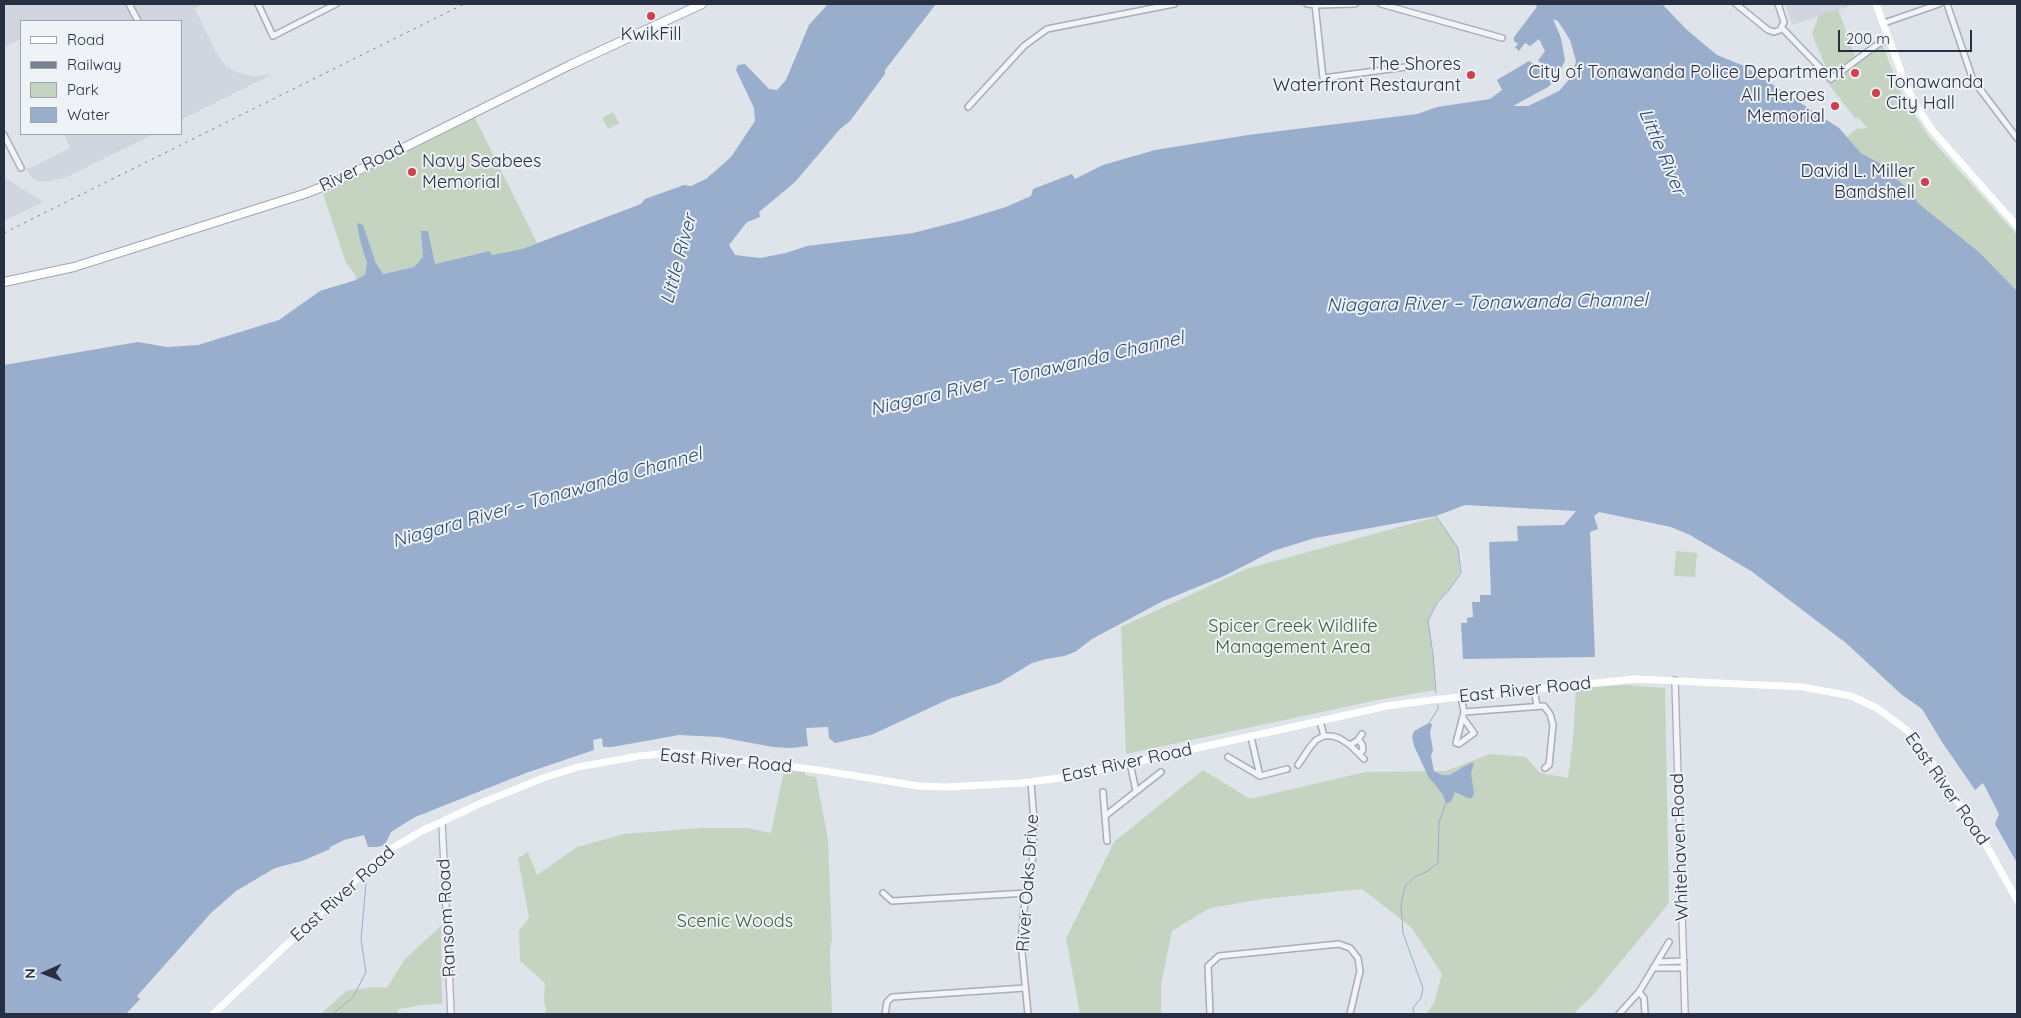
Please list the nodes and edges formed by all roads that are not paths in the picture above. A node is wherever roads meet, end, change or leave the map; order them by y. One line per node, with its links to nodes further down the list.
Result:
1 (130, 4): 16 (street)
2 (258, 4): 15 (street)
3 (336, 4): 15 (street)
4 (702, 4): 27 (main road, River Road)
5 (1174, 4): 22 (street)
6 (1307, 4): 13 (street)
7 (1355, 4): 13 (street)
8 (1381, 4): 19 (street)
9 (1736, 4): 18 (street)
10 (1778, 4): 18 (street)
11 (1939, 4): 17 (street)
12 (1947, 4): 24 (street)
13 (1316, 5): 21 (street)
14 (1876, 5): 17 (main road)
15 (324, 6)
16 (138, 20)
17 (1884, 23): 20 (main road)
18 (1782, 28): 20 (street)
19 (1502, 38)
20 (1889, 40): 26 (main road)
21 (1413, 66)
22 (968, 107)
23 (4, 135): 25 (street)
24 (2017, 138)
25 (21, 168)
26 (2017, 226)
27 (4, 282)
28 (1675, 680): 29 (main road, East River Road); 57 (main road, East River Road); 60 (street, Whitehaven Road)
29 (1534, 689): 30 (main road, East River Road); 31 (street)
30 (1461, 697): 32 (street); 34 (main road, East River Road)
31 (1538, 706): 32 (street); 45 (street)
32 (1464, 712): 33 (street)
33 (1463, 718): 33 (street)
34 (1320, 721): 36 (street); 37 (main road, East River Road)
35 (1362, 734): 38 (street)
36 (1324, 736): 39 (street); 44 (street)
37 (1251, 737): 43 (main road, East River Road); 48 (street)
38 (1358, 740): 39 (street); 40 (street)
39 (1350, 745): 40 (street)
40 (1359, 754): 42 (street)
41 (1228, 757): 48 (street)
42 (1364, 759)
43 (1130, 763): 49 (main road, East River Road); 50 (street)
44 (1298, 765)
45 (1545, 768)
46 (1287, 769): 48 (street)
47 (1161, 772): 50 (street)
48 (1260, 776)
49 (1031, 782): 53 (main road, East River Road); 55 (street, River Oaks Drive)
50 (1136, 791): 52 (street)
51 (1103, 792): 52 (street)
52 (1105, 816): 54 (street)
53 (442, 822): 64 (main road, East River Road); 65 (street, Ransom Road)
54 (1106, 841)
55 (1027, 892): 56 (street); 62 (street, River Oaks Drive)
56 (883, 893)
57 (2017, 900)
58 (1669, 942): 59 (street)
59 (1657, 962): 60 (street); 61 (street)
60 (1684, 964): 61 (street); 72 (street, Whitehaven Road)
61 (1653, 968): 63 (street)
62 (1025, 988): 66 (street); 67 (street, River Oaks Drive)
63 (1639, 992): 70 (street); 71 (street)
64 (213, 1014)
65 (451, 1014)
66 (886, 1014)
67 (1028, 1014)
68 (1210, 1014): 69 (street)
69 (1350, 1014)
70 (1620, 1014)
71 (1645, 1014)
72 (1685, 1014)

